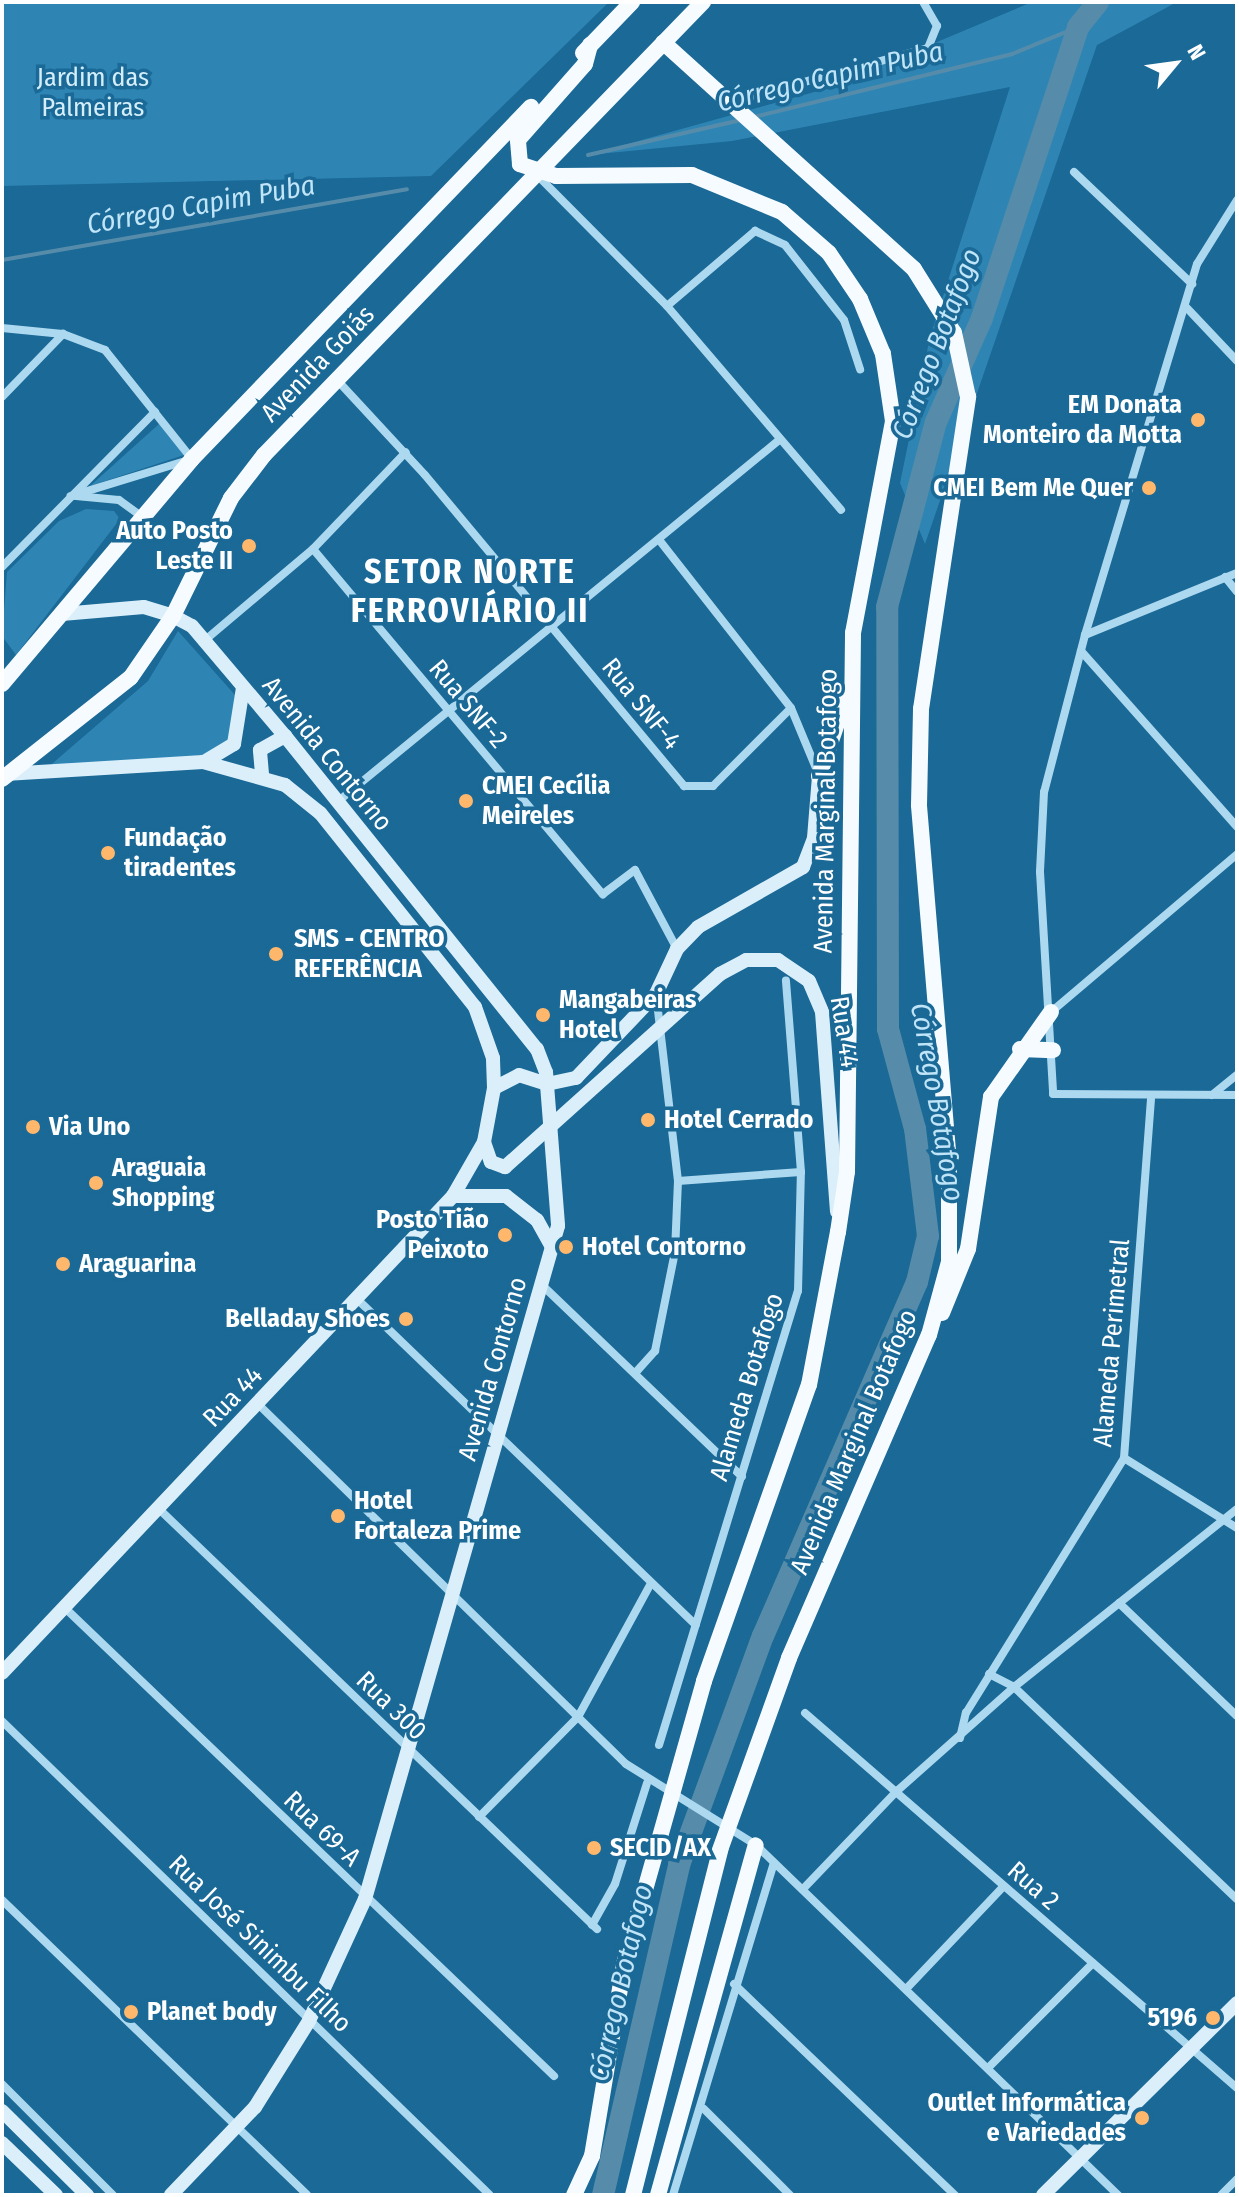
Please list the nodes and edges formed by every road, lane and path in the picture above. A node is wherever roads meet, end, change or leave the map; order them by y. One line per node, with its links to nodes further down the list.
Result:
1 (632, 2): 5 (main road, Avenida Goiás)
2 (703, 2): 4 (main road, Avenida Goiás)
3 (923, 2): 6 (street)
4 (663, 42): 6 (main road, Avenida Marginal Botafogo); 8 (main road, Avenida Goiás)
5 (590, 45): 8 (main road); 22 (main road, Avenida Goiás)
6 (733, 105): 75 (main road, Avenida Marginal Botafogo)
7 (1074, 172): 10 (street)
8 (535, 174): 11 (street); 17 (main road, Avenida Goiás); 39 (main road, Avenida Marginal Botafogo)
9 (1237, 200): 10 (street)
10 (1192, 284): 12 (street)
11 (667, 306): 16 (street); 20 (street)
12 (1185, 306): 15 (street); 35 (street)
13 (2, 328): 14 (street)
14 (63, 334): 18 (street); 19 (street)
15 (1237, 361)
16 (860, 369)
17 (337, 380): 21 (street, Rua SNF-4); 33 (main road, Avenida Goiás)
18 (2, 397)
19 (155, 412): 22 (street); 23 (street)
20 (778, 441): 24 (street); 26 (street)
21 (406, 452): 27 (street); 34 (street, Rua SNF-4)
22 (192, 459): 23 (street); 25 (main road, Avenida Goiás)
23 (71, 496): 25 (street); 28 (street)
24 (841, 510)
25 (142, 517): 32 (main road, Avenida Goiás)
26 (660, 541): 34 (street); 41 (street)
27 (313, 549): 36 (street); 42 (street, Rua SNF-2)
28 (2, 567)
29 (1237, 573): 30 (street)
30 (1225, 577): 31 (street); 35 (street)
31 (1237, 592)
32 (62, 614): 33 (main road); 38 (main road, Avenida Goiás)
33 (173, 616): 36 (main road, Avenida Contorno); 46 (main road, Avenida Goiás)
34 (552, 627): 41 (street, Rua SNF-4); 42 (street)
35 (1085, 635): 37 (street)
36 (204, 641): 40 (main road, Avenida Contorno)
37 (1081, 651): 49 (street); 54 (street)
38 (2, 684)
39 (851, 685): 47 (main road); 71 (main road, Avenida Marginal Botafogo)
40 (243, 688): 43 (main road, Avenida Contorno); 44 (main road)
41 (791, 708): 47 (street)
42 (448, 712): 48 (street); 51 (street, Rua SNF-2)
43 (285, 736): 45 (main road); 48 (main road, Avenida Contorno)
44 (203, 762): 45 (main road, Avenida Contorno); 46 (main road, Avenida Contorno)
45 (262, 774): 60 (main road, Avenida Contorno)
46 (4, 776)
47 (819, 776): 51 (main road)
48 (336, 804): 59 (main road, Avenida Contorno)
49 (1237, 827)
50 (1237, 854): 54 (street)
51 (677, 949): 53 (main road)
52 (786, 981): 67 (street, Alameda Botafogo)
53 (656, 994): 55 (street); 59 (main road)
54 (1051, 1012): 56 (main road); 57 (street)
55 (664, 1022): 64 (main road, Rua 44); 68 (street); 71 (main road, Rua 44)
56 (1020, 1049): 57 (main road); 75 (main road)
57 (1053, 1050): 63 (street)
58 (1237, 1075): 62 (street)
59 (547, 1084): 60 (main road); 64 (main road, Avenida Contorno)
60 (494, 1088): 65 (main road, Avenida Contorno)
61 (1237, 1095): 62 (street)
62 (1211, 1096): 63 (street)
63 (1151, 1099): 79 (street, Alameda Perimetral)
64 (547, 1128): 66 (main road, Rua 44); 72 (main road, Avenida Contorno)
65 (484, 1142): 66 (main road); 69 (main road, Rua 44)
66 (505, 1167): 70 (main road)
67 (801, 1172): 68 (street); 80 (street, Alameda Botafogo)
68 (678, 1181): 76 (street)
69 (453, 1196): 70 (main road); 74 (main road, Rua 44)
70 (506, 1196): 72 (main road)
71 (838, 1232): 132 (main road, Avenida Marginal Botafogo)
72 (553, 1249): 73 (main road, Avenida Contorno)
73 (542, 1285): 76 (street); 78 (main road, Avenida Contorno)
74 (357, 1299): 77 (main road, Rua 44); 78 (street)
75 (929, 1335): 133 (main road, Avenida Marginal Botafogo)
76 (637, 1371): 80 (street)
77 (259, 1405): 81 (main road, Rua 44); 86 (street)
78 (498, 1441): 85 (street); 86 (main road, Avenida Contorno)
79 (1124, 1458): 83 (street); 91 (street, Alameda Perimetral)
80 (742, 1477): 89 (street, Alameda Botafogo)
81 (159, 1509): 88 (main road, Rua 44); 99 (street, Rua 300)
82 (1237, 1509): 83 (street)
83 (1226, 1518): 84 (street); 87 (street)
84 (1237, 1528)
85 (650, 1585): 89 (street); 95 (street)
86 (453, 1598): 95 (street); 99 (main road, Avenida Contorno)
87 (1119, 1603): 92 (street); 94 (street)
88 (65, 1608): 90 (main road, Rua 44); 107 (street, Rua 69-A)
89 (696, 1625): 98 (street, Alameda Botafogo)
90 (2, 1672)
91 (989, 1674): 92 (street); 97 (street, Alameda Perimetral)
92 (1014, 1687): 97 (street); 108 (street)
93 (805, 1713): 101 (street, Rua 2)
94 (1237, 1716)
95 (578, 1717): 100 (street); 102 (street)
96 (2, 1721): 114 (street, Rua José Sinimbu Filho)
97 (960, 1738): 101 (street)
98 (659, 1745)
99 (411, 1754): 102 (street, Rua 300); 107 (main road, Avenida Contorno)
100 (652, 1786): 102 (street, Rua 300); 103 (street)
101 (897, 1791): 105 (street, Rua 2); 106 (street)
102 (479, 1817)
103 (753, 1843): 104 (street); 134 (main road)
104 (774, 1863): 106 (street); 111 (street)
105 (1003, 1887): 110 (street, Rua 2); 112 (street)
106 (803, 1889): 112 (street)
107 (365, 1899): 114 (main road, Avenida Contorno); 117 (street, Rua 69-A)
108 (1237, 1899)
109 (2, 1900): 122 (street)
110 (1093, 1963): 115 (street, Rua 2); 116 (street)
111 (734, 1984): 120 (street); 137 (street)
112 (907, 1988): 116 (street)
113 (1237, 2003): 115 (main road)
114 (309, 2021): 122 (main road, Avenida Contorno); 131 (street, Rua José Sinimbu Filho)
115 (1193, 2049): 119 (street, Rua 2); 124 (main road)
116 (989, 2067): 124 (street)
117 (554, 2076)
118 (2, 2084): 126 (street)
119 (1237, 2088)
120 (704, 2109): 135 (street); 136 (street)
121 (2, 2111): 128 (main road)
122 (233, 2126): 129 (main road, Avenida Contorno); 130 (street)
123 (2, 2143): 127 (main road)
124 (1080, 2159): 138 (main road); 139 (street)
125 (1237, 2179): 140 (street)
126 (111, 2194)
127 (56, 2195)
128 (87, 2195)
129 (171, 2195)
130 (307, 2195)
131 (490, 2195)
132 (574, 2195)
133 (633, 2195)
134 (658, 2195)
135 (673, 2195)
136 (790, 2195)
137 (955, 2195)
138 (1043, 2195)
139 (1118, 2195)
140 (1221, 2195)

